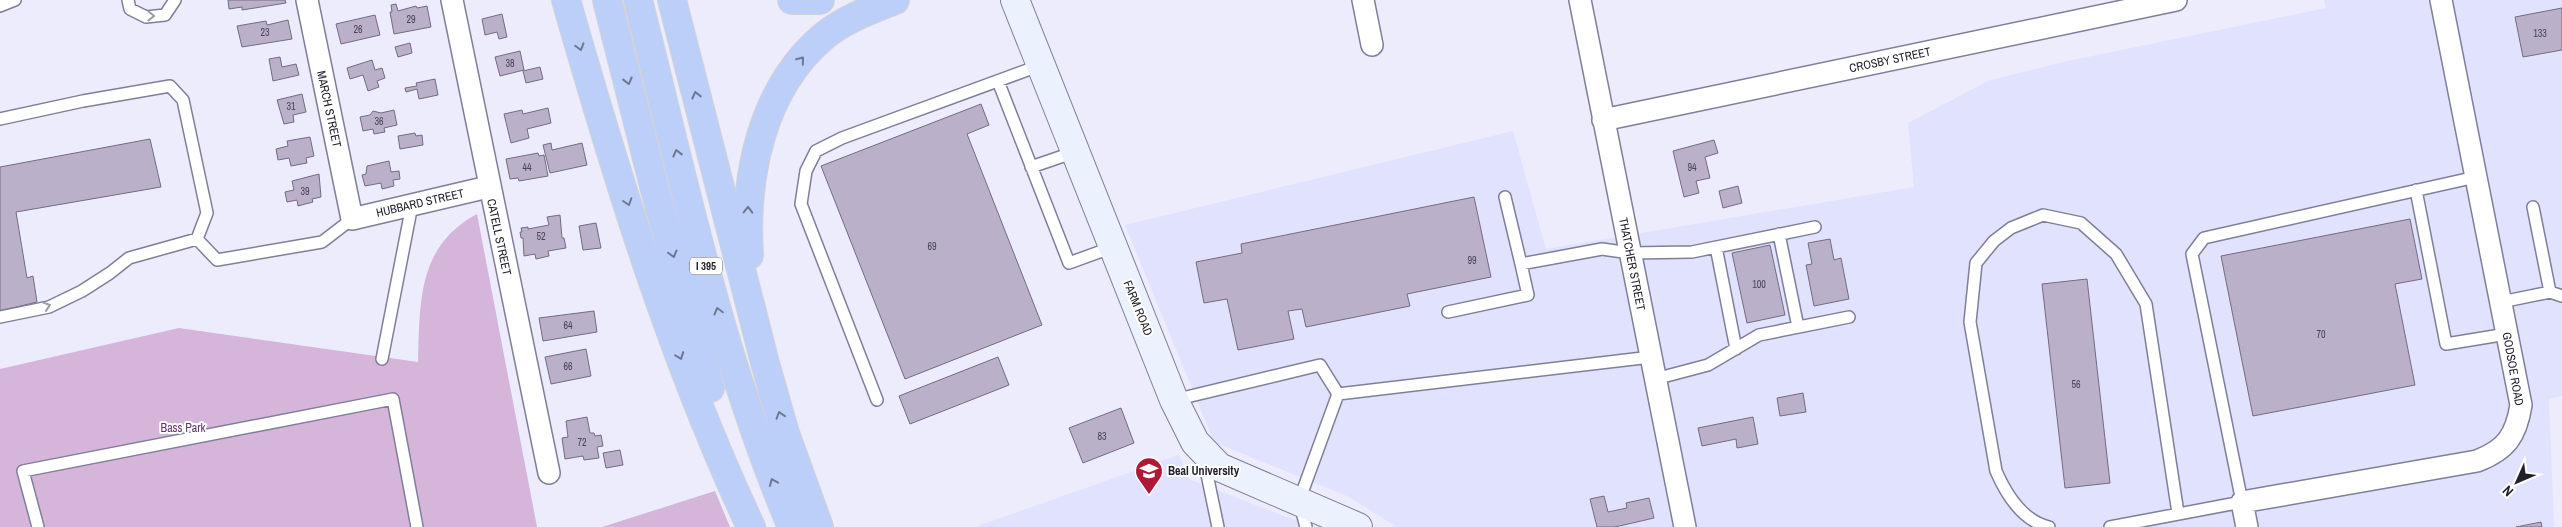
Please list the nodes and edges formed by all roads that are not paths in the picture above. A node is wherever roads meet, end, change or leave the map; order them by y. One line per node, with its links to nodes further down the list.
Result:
1 (15, 0): 18 (lane)
2 (128, 0): 3 (lane, one-way to 3)
3 (175, 0)
4 (307, 0): 32 (street, MARCH STREET)
5 (452, 0): 27 (street, CATELL STREET)
6 (566, 0): 63 (highway, one-way to 63)
7 (608, 0): 64 (highway, I 395, one-way to 64)
8 (638, 0): 65 (highway, I 395, one-way to 8)
9 (672, 0): 51 (highway, one-way to 9)
10 (792, 0): 11 (highway)
11 (820, 0)
12 (895, 0): 51 (highway, one-way to 12)
13 (1015, 0): 20 (street, FARM ROAD)
14 (1362, 0): 19 (street)
15 (1580, 0): 23 (street, THATCHER STREET)
16 (2176, 0): 23 (street, CROSBY STREET)
17 (2441, 0): 26 (street, GODSOE ROAD)
18 (0, 6)
19 (1372, 45)
20 (1041, 66): 21 (lane); 24 (street, FARM ROAD)
21 (998, 81): 25 (lane); 54 (lane)
22 (0, 119): 35 (lane)
23 (1603, 120): 38 (street, THATCHER STREET)
24 (1075, 152): 25 (lane); 37 (street, FARM ROAD)
25 (1031, 167): 37 (lane)
26 (2476, 177): 28 (lane); 42 (street, GODSOE ROAD)
27 (488, 187): 30 (street, HUBBARD STREET); 57 (street, CATELL STREET)
28 (2416, 190): 47 (lane); 59 (lane)
29 (1505, 197): 39 (lane)
30 (412, 205): 32 (street, HUBBARD STREET); 50 (lane)
31 (2533, 207): 40 (lane)
32 (352, 219): 35 (lane)
33 (1815, 227): 34 (lane)
34 (1779, 234): 36 (lane); 46 (lane)
35 (197, 239): 44 (lane, one-way to 35)
36 (1716, 247): 38 (lane); 48 (lane)
37 (1113, 248): 55 (street, FARM ROAD)
38 (1630, 253): 39 (lane); 49 (street, THATCHER STREET)
39 (1521, 264): 43 (lane)
40 (2550, 292): 41 (lane); 42 (lane)
41 (2562, 296)
42 (2500, 302): 47 (street, GODSOE ROAD)
43 (1448, 312)
44 (0, 317)
45 (1849, 317): 46 (lane)
46 (1798, 327): 48 (lane)
47 (2507, 334): 59 (street, GODSOE ROAD)
48 (1736, 349): 52 (lane)
49 (1651, 357): 52 (street, THATCHER STREET); 53 (lane)
50 (382, 359)
51 (765, 363): 66 (highway, one-way to 51)
52 (1655, 379): 70 (street, THATCHER STREET)
53 (1338, 394): 55 (lane); 58 (lane)
54 (877, 400)
55 (1174, 400): 56 (street, FARM ROAD)
56 (1203, 451): 58 (street, FARM ROAD); 67 (lane)
57 (548, 473)
58 (1299, 501): 68 (lane); 69 (street, FARM ROAD)
59 (2242, 502): 60 (lane); 73 (street)
60 (2178, 513): 71 (lane); 72 (lane)
61 (38, 527): 62 (lane)
62 (418, 527)
63 (751, 527)
64 (759, 527)
65 (792, 527)
66 (819, 527)
67 (1218, 527)
68 (1306, 527)
69 (1358, 527)
70 (1685, 527)
71 (2049, 527)
72 (2110, 527)
73 (2247, 527)

